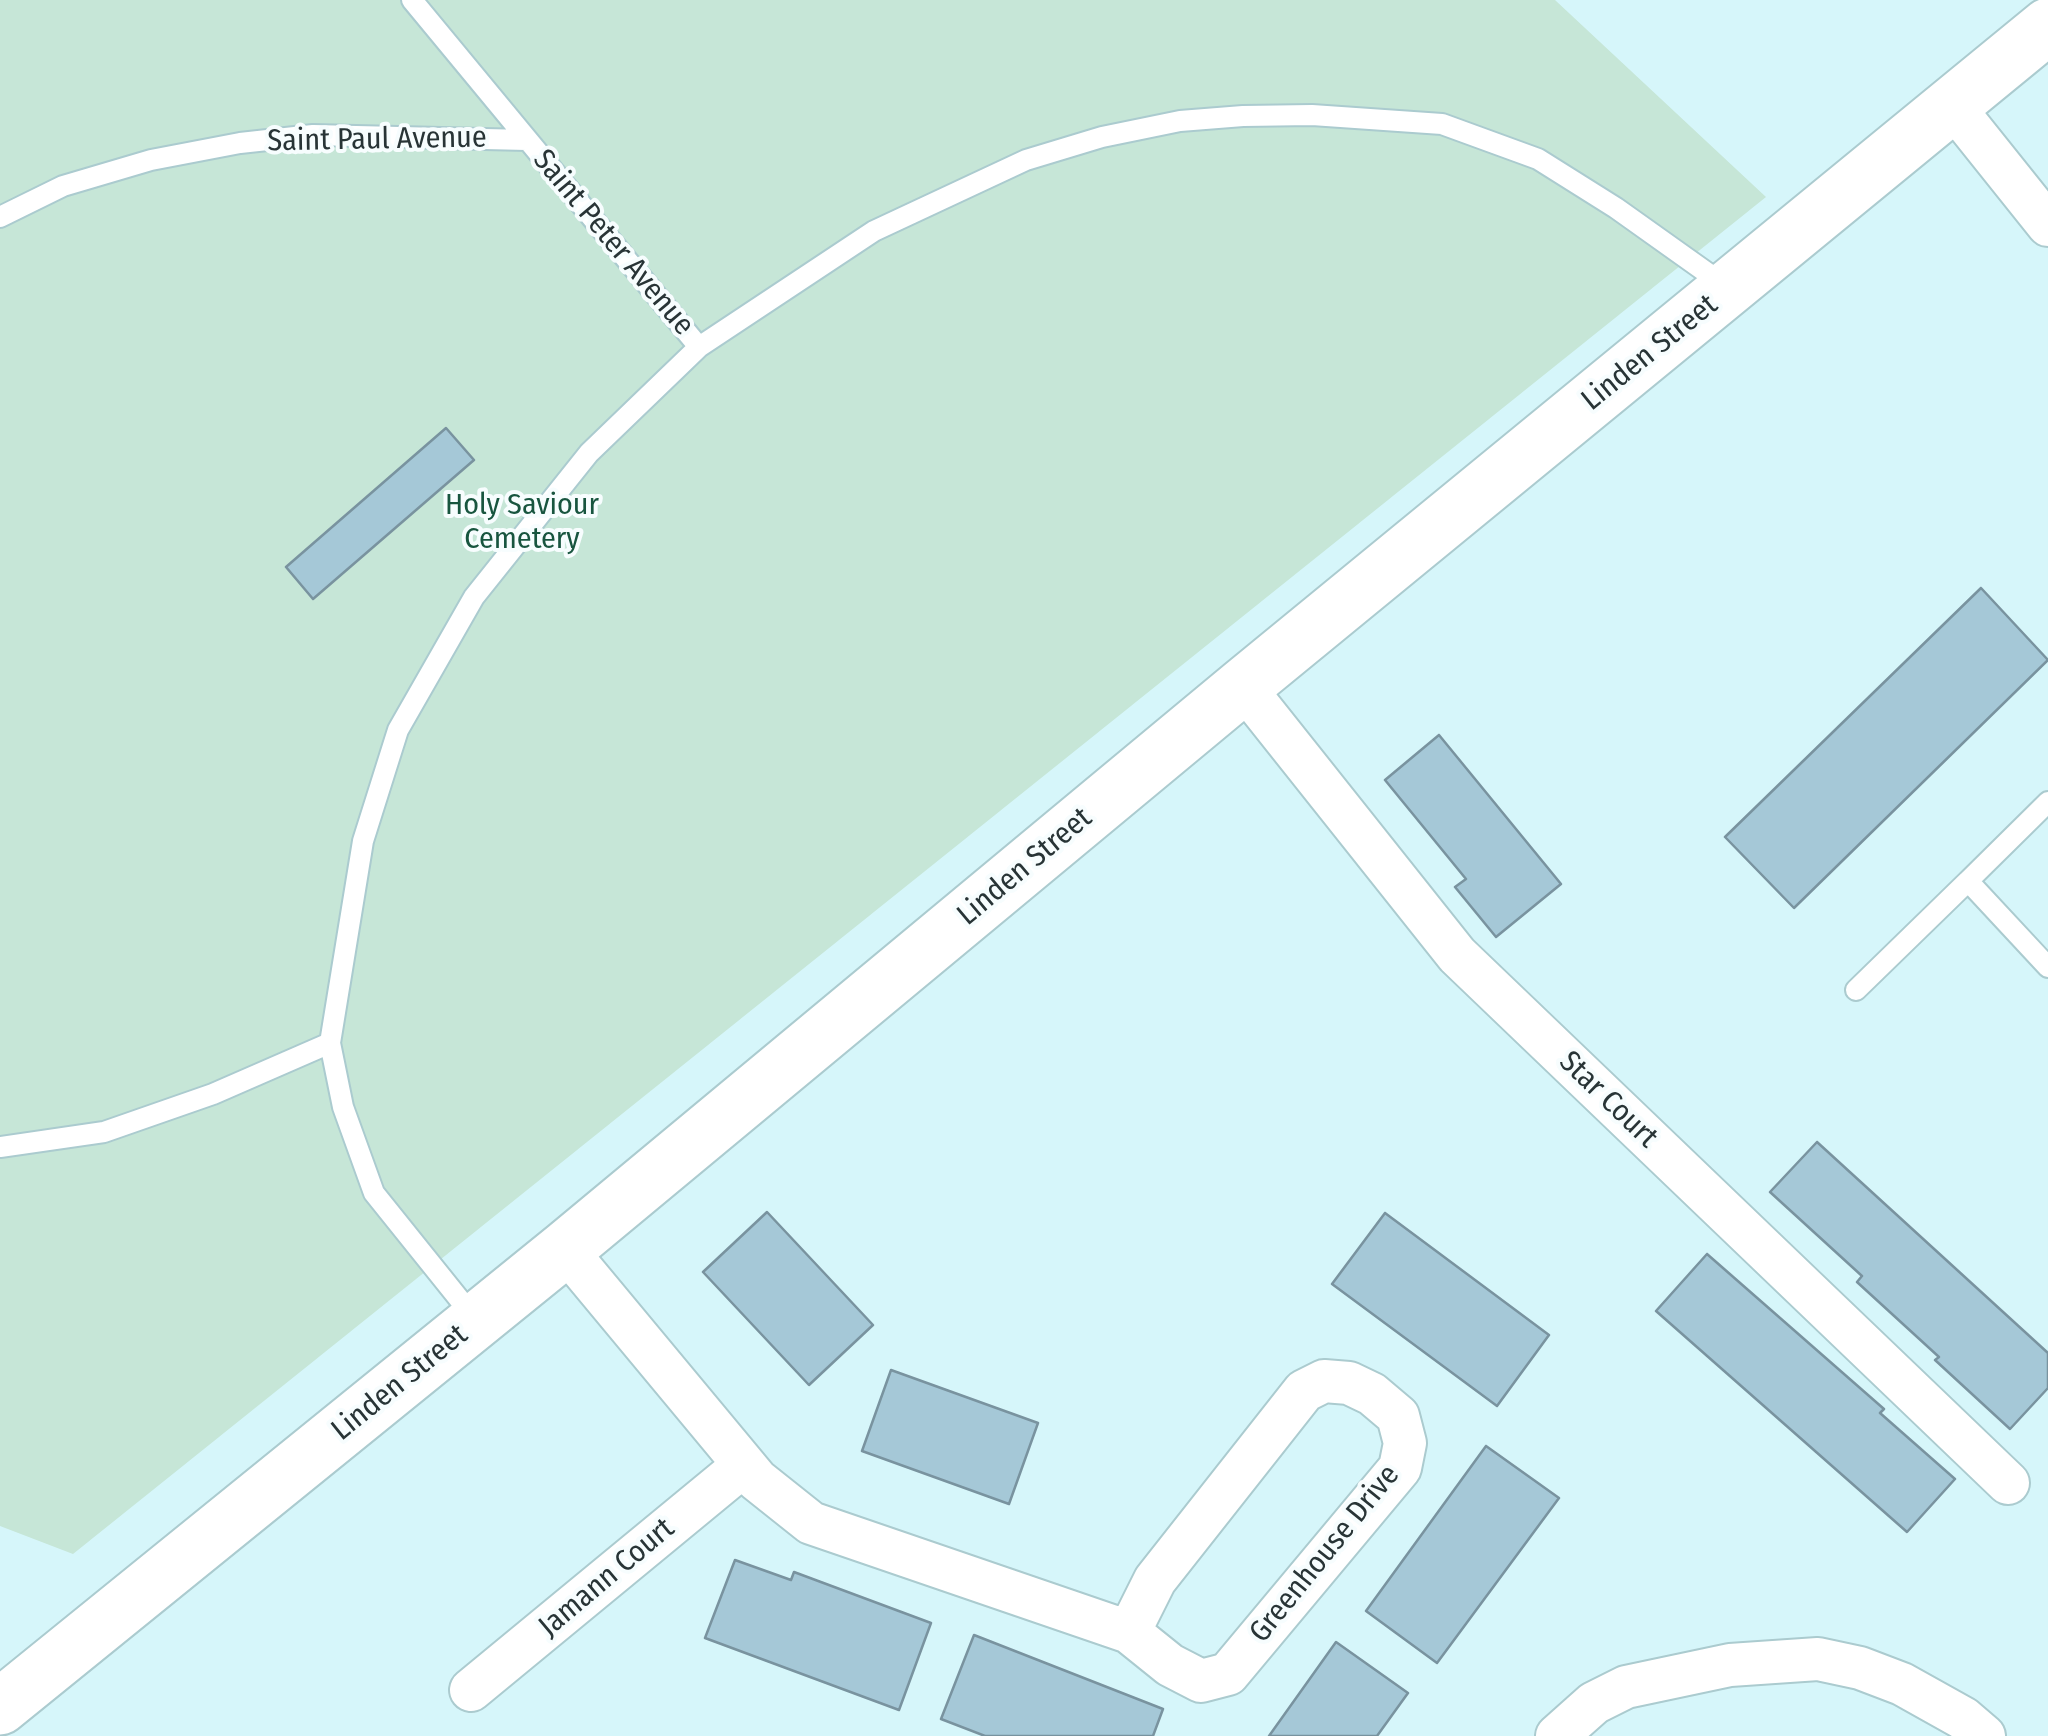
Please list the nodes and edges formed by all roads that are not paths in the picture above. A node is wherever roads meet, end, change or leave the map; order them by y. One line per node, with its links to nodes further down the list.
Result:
1 (412, 0): 4 (lane, Saint Peter Avenue)
2 (2048, 26): 3 (main road, Linden Street)
3 (1952, 105): 6 (street); 7 (main road, Linden Street)
4 (527, 140): 5 (lane, Saint Paul Avenue); 8 (lane, Saint Peter Avenue)
5 (0, 217)
6 (2048, 225)
7 (1729, 288): 8 (lane); 9 (main road, Linden Street)
8 (699, 347): 14 (lane)
9 (1243, 686): 16 (main road, Linden Street); 19 (street, Star Court)
10 (2048, 802): 11 (lane)
11 (1968, 881): 12 (lane); 13 (lane)
12 (2048, 967)
13 (1856, 990)
14 (330, 1044): 15 (lane); 17 (lane)
15 (0, 1147)
16 (564, 1249): 17 (main road, Linden Street); 18 (street, Greenhouse Drive)
17 (477, 1321): 22 (main road, Linden Street)
18 (744, 1465): 20 (street, Greenhouse Drive); 21 (street, Jamann Court)
19 (2008, 1482)
20 (1129, 1632): 20 (street, Greenhouse Drive)
21 (471, 1690)
22 (0, 1707)
23 (1557, 1736): 24 (street)
24 (1984, 1736)

